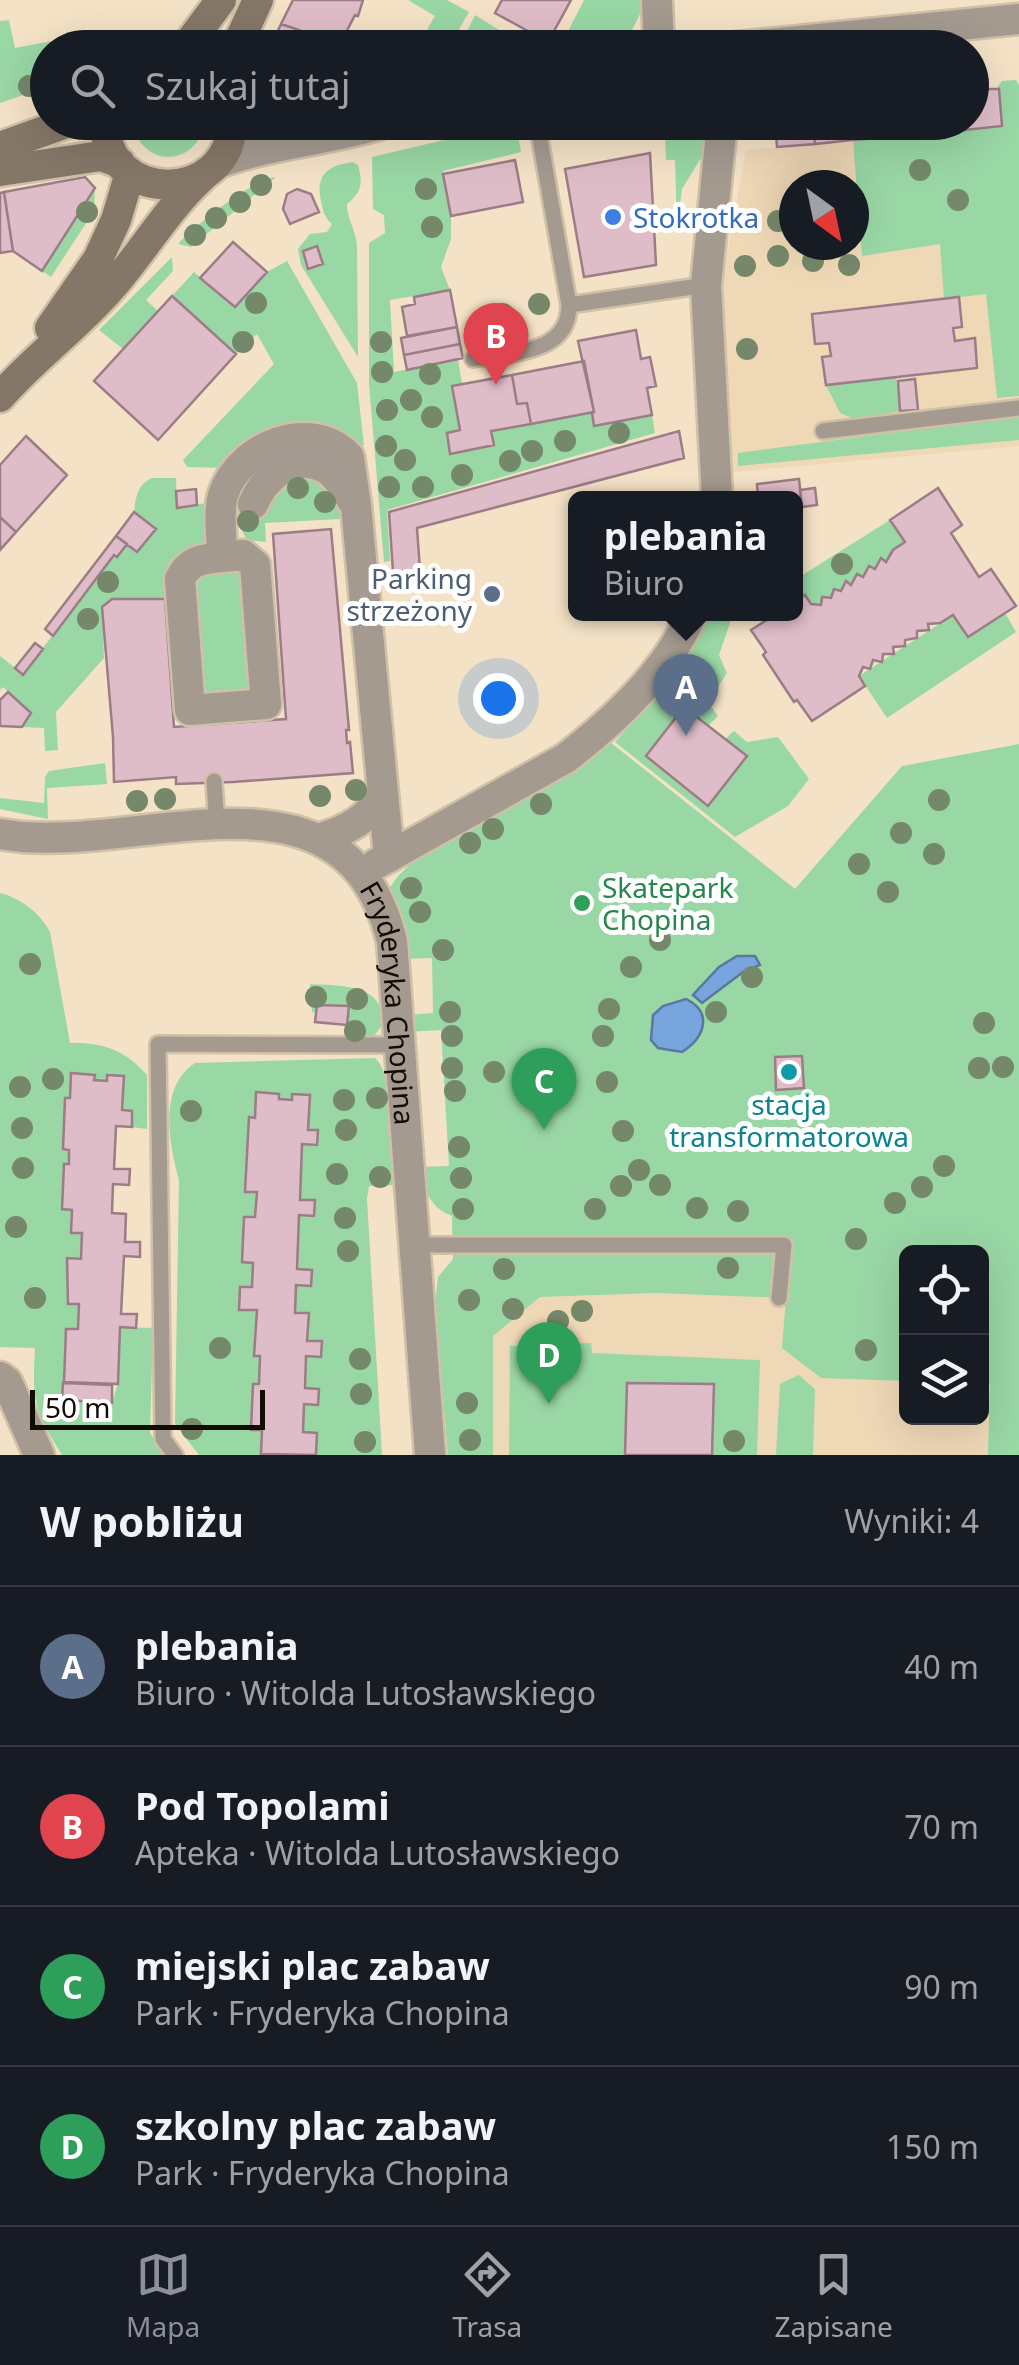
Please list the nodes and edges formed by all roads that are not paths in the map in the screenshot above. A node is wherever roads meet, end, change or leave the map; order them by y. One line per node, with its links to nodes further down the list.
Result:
1 (221, 0): 5 (street)
2 (258, 0): 6 (street)
3 (657, 0): 7 (street)
4 (1019, 19): 8 (street)
5 (199, 30)
6 (244, 30)
7 (658, 30)
8 (908, 30)
9 (30, 136): 15 (street)
10 (108, 140): 16 (street)
11 (229, 140): 17 (street)
12 (312, 140): 17 (street)
13 (540, 140): 20 (lane)
14 (720, 140): 19 (street)
15 (0, 147)
16 (125, 168): 17 (street); 18 (street); 22 (street)
17 (210, 170): 22 (street)
18 (0, 171)
19 (706, 286): 20 (lane); 26 (street)
20 (569, 305): 21 (lane)
21 (473, 359)
22 (32, 361): 23 (street)
23 (0, 397)
24 (1019, 408): 25 (lane)
25 (823, 431)
26 (717, 491)
27 (254, 504): 28 (street)
28 (356, 506): 29 (street); 32 (street)
29 (222, 557): 29 (street)
30 (688, 621): 36 (street)
31 (214, 781): 33 (lane)
32 (382, 792): 35 (street); 36 (street)
33 (217, 825): 34 (street, Fryderyka Chopina); 35 (street, Fryderyka Chopina)
34 (0, 834)
35 (318, 840): 37 (street, Fryderyka Chopina)
36 (389, 857): 37 (street)
37 (362, 876): 38 (street, Fryderyka Chopina)
38 (401, 1045): 39 (street, Fryderyka Chopina); 43 (lane)
39 (416, 1245): 40 (lane); 44 (street, Fryderyka Chopina)
40 (779, 1298)
41 (0, 1377): 42 (street)
42 (40, 1455)
43 (175, 1455)
44 (430, 1455)

